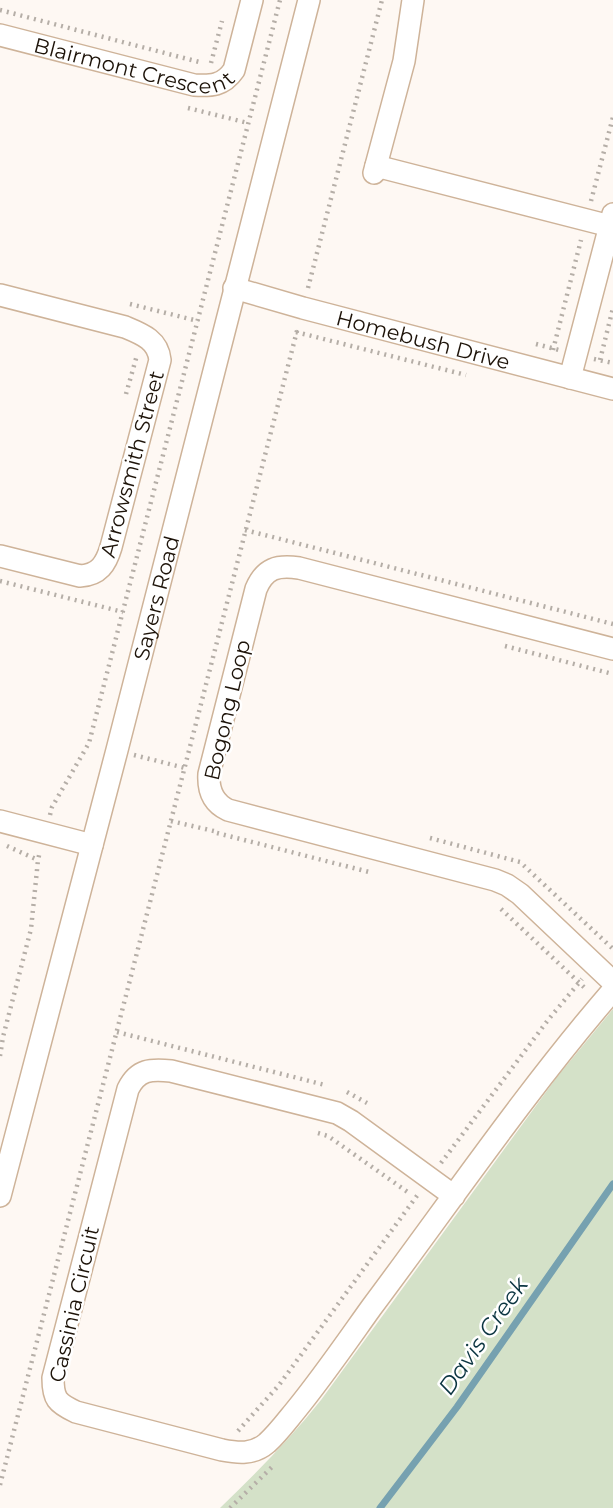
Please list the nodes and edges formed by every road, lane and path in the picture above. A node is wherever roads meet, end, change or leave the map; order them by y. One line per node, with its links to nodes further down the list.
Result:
1 (252, 0): 7 (street, Blairmont Crescent)
2 (309, 0): 11 (street, Sayers Road)
3 (382, 0): 13 (path)
4 (412, 0): 9 (street)
5 (0, 10): 6 (path)
6 (224, 13)
7 (0, 35)
8 (613, 117): 9 (path)
9 (586, 220): 10 (street); 17 (path)
10 (611, 220): 18 (street)
11 (234, 288): 13 (street, Homebush Drive); 33 (street, Sayers Road)
12 (0, 295): 22 (street, Arrowsmith Street)
13 (303, 308): 17 (street, Homebush Drive); 21 (path)
14 (613, 308): 16 (path)
15 (137, 355): 20 (path)
16 (600, 360)
17 (548, 372): 18 (street, Homebush Drive)
18 (570, 378): 19 (street, Homebush Drive)
19 (613, 389)
20 (126, 394)
21 (246, 530): 25 (path); 44 (path)
22 (0, 556)
23 (0, 581): 24 (path)
24 (123, 612)
25 (613, 624)
26 (493, 643): 28 (path)
27 (613, 649): 38 (street, Bogong Loop)
28 (613, 674)
29 (0, 821): 33 (street)
30 (218, 833): 35 (path)
31 (428, 838): 37 (path)
32 (1, 844): 34 (path)
33 (92, 845): 41 (street, Sayers Road)
34 (38, 860)
35 (377, 873)
36 (496, 904): 39 (path)
37 (612, 948)
38 (613, 982)
39 (607, 997): 42 (street, Cassinia Circuit)
40 (314, 1132): 43 (path)
41 (0, 1196)
42 (454, 1196): 43 (street, Cassinia Circuit); 43 (street, Cassinia Circuit)
43 (440, 1215)
44 (0, 1485)

